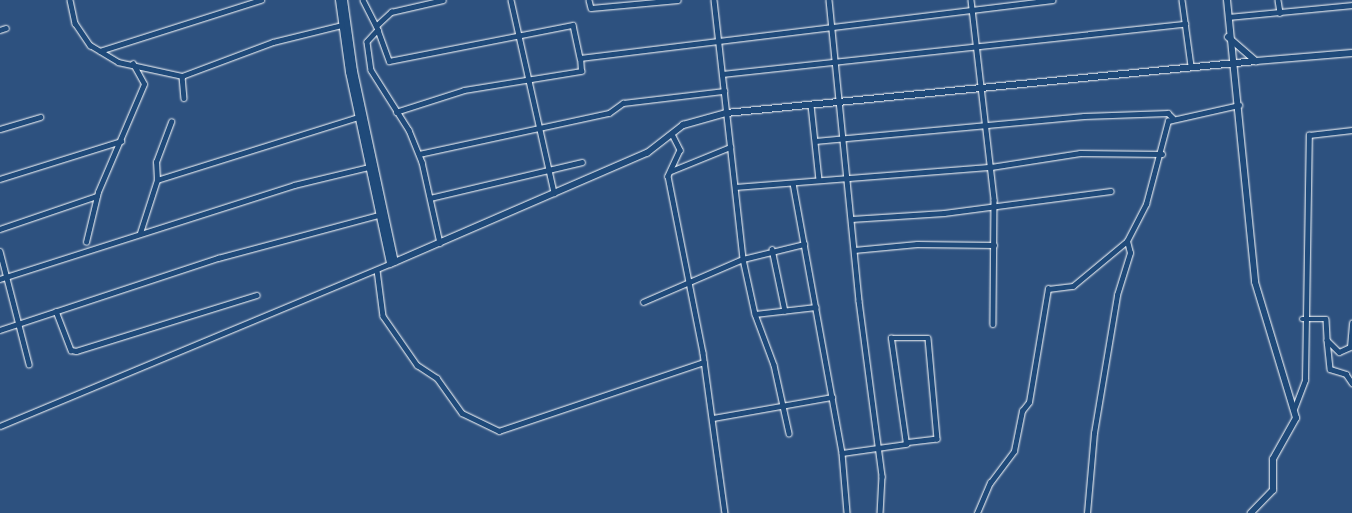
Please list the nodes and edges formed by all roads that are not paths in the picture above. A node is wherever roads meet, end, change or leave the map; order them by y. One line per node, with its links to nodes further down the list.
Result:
1 (70, 0): 31 (street)
2 (261, 0): 31 (street)
3 (339, 0): 23 (street)
4 (344, 0): 94 (street)
5 (363, 0): 25 (street)
6 (444, 0): 25 (street)
7 (512, 0): 27 (street)
8 (589, 0): 9 (street)
9 (678, 0)
10 (714, 0): 29 (street)
11 (829, 0): 21 (street)
12 (971, 0): 18 (street)
13 (1052, 0): 18 (street)
14 (1182, 0): 22 (street)
15 (1227, 0): 20 (street)
16 (1278, 0): 19 (street)
17 (1352, 5): 19 (street)
18 (972, 10): 21 (street); 30 (street)
19 (1280, 12): 20 (street)
20 (1228, 17): 28 (street)
21 (832, 24): 29 (street); 35 (street)
22 (1185, 24): 30 (street); 38 (street)
23 (342, 25): 40 (street); 51 (street)
24 (6, 28): 26 (street)
25 (377, 28): 27 (street); 48 (street)
26 (0, 30)
27 (519, 33): 33 (street); 41 (street)
28 (1228, 37): 34 (street); 37 (street)
29 (718, 41): 33 (street); 39 (street)
30 (978, 49): 35 (street); 42 (street)
31 (100, 52): 36 (street)
32 (1352, 53): 34 (street)
33 (580, 58): 41 (street)
34 (1256, 61): 37 (street)
35 (835, 63): 39 (street); 45 (street)
36 (133, 64): 40 (street); 59 (street)
37 (1234, 64): 38 (street); 47 (street)
38 (1191, 66): 42 (street)
39 (722, 74): 43 (street)
40 (182, 76): 44 (street)
41 (529, 80): 48 (street); 54 (street)
42 (982, 85): 45 (street); 55 (street)
43 (724, 91): 49 (street); 54 (street)
44 (184, 98)
45 (839, 102): 46 (street); 60 (street)
46 (811, 105): 49 (street); 61 (street)
47 (1239, 105): 52 (street); 116 (street)
48 (396, 112): 63 (street)
49 (726, 113): 58 (street); 62 (street)
50 (40, 117): 56 (street)
51 (358, 117): 66 (street); 72 (street)
52 (1173, 118): 55 (street); 64 (street)
53 (172, 122): 72 (street)
54 (539, 126): 63 (street); 68 (street)
55 (986, 127): 60 (street); 67 (street)
56 (0, 129)
57 (1352, 130): 105 (street)
58 (672, 134): 69 (street); 77 (street)
59 (121, 140): 71 (street); 78 (street)
60 (843, 140): 61 (street); 70 (street)
61 (815, 141): 73 (street)
62 (730, 147): 69 (street); 75 (street)
63 (419, 154): 79 (street)
64 (1162, 154): 67 (street); 85 (street)
65 (582, 162): 68 (street)
66 (369, 167): 81 (street); 84 (street)
67 (990, 167): 70 (street); 80 (street)
68 (549, 170): 77 (street); 79 (street)
69 (671, 171): 98 (street)
70 (847, 178): 73 (street); 82 (street)
71 (0, 179)
72 (157, 180): 84 (street)
73 (819, 180): 74 (street)
74 (793, 183): 75 (street); 88 (street)
75 (734, 187): 93 (street)
76 (1111, 191): 80 (street)
77 (554, 193): 87 (street)
78 (96, 196): 83 (street); 86 (street)
79 (430, 198): 87 (street)
80 (994, 208): 82 (street); 89 (street)
81 (379, 215): 94 (street); 102 (street)
82 (851, 218): 91 (street)
83 (0, 229)
84 (140, 233): 96 (street)
85 (1128, 241): 126 (street); 127 (street)
86 (86, 242)
87 (440, 243): 94 (street)
88 (804, 244): 90 (street); 101 (street)
89 (994, 245): 91 (street); 108 (street)
90 (772, 249): 93 (street); 103 (street)
91 (854, 250): 121 (street)
92 (0, 251): 96 (street)
93 (743, 259): 98 (street); 104 (street)
94 (393, 263): 95 (street)
95 (377, 270): 111 (street); 118 (street)
96 (6, 277): 97 (street); 106 (street)
97 (0, 279)
98 (692, 284): 100 (street); 111 (street)
99 (257, 295): 102 (street)
100 (643, 302)
101 (816, 307): 103 (street); 114 (street)
102 (56, 311): 106 (street)
103 (785, 311): 104 (street)
104 (755, 314): 115 (street)
105 (1302, 319): 110 (street); 116 (street)
106 (18, 323): 109 (street); 112 (street)
107 (1352, 323): 110 (street)
108 (993, 324)
109 (0, 330)
110 (1326, 340): 113 (street)
111 (704, 362): 117 (street)
112 (29, 364)
113 (1352, 383)
114 (832, 397): 115 (street); 122 (street)
115 (783, 404): 117 (street); 119 (street)
116 (1294, 409): 128 (street)
117 (712, 418): 123 (street)
118 (0, 426)
119 (788, 433)
120 (906, 443): 120 (street); 121 (street)
121 (878, 450): 122 (street); 125 (street)
122 (842, 452): 124 (street)
123 (724, 513)
124 (847, 513)
125 (880, 513)
126 (977, 513)
127 (1087, 513)
128 (1251, 513)

